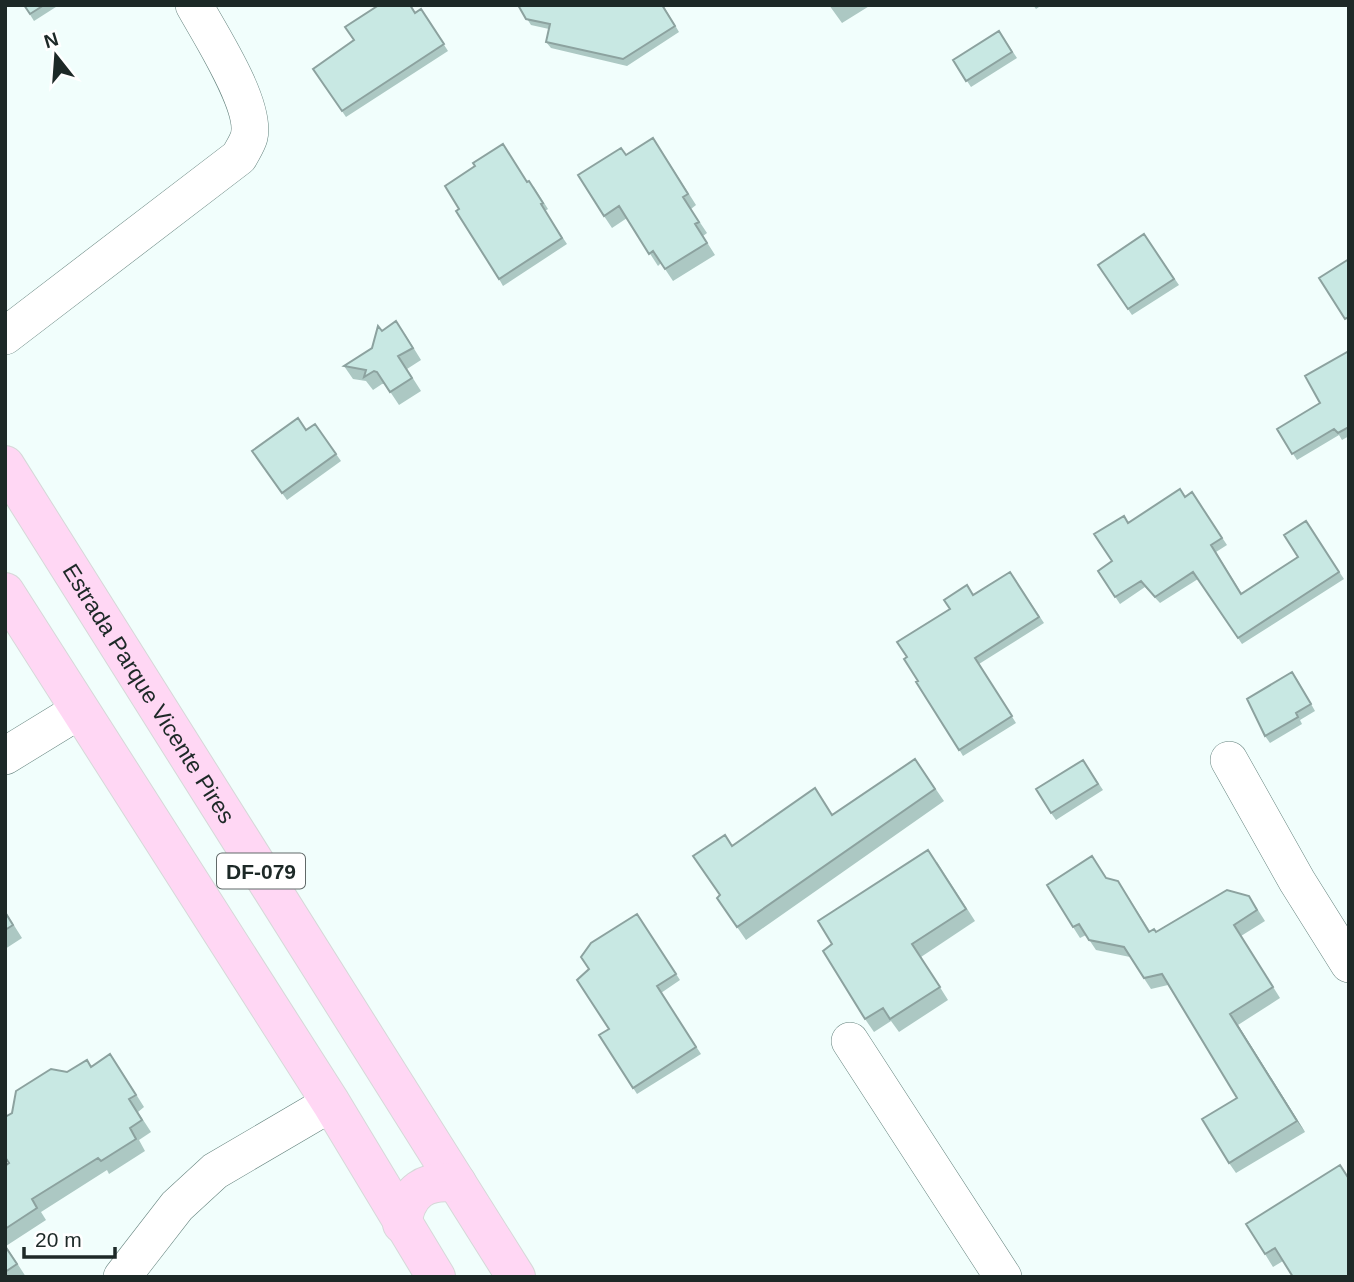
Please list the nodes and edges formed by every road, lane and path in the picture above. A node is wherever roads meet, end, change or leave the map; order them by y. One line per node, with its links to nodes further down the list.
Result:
1 (194, 5): 2 (street)
2 (5, 336)
3 (5, 465): 11 (main road, Estrada Parque Vicente Pires / DF-079)
4 (5, 592): 5 (main road, DF-079)
5 (80, 710): 6 (street); 10 (main road, DF-079)
6 (5, 756)
7 (1229, 760): 8 (street)
8 (1349, 964)
9 (849, 1041): 16 (street)
10 (331, 1103): 12 (main road, DF-079); 13 (street)
11 (457, 1183): 12 (main road); 15 (main road, Estrada Parque Vicente Pires / DF-079)
12 (402, 1224): 14 (main road, DF-079)
13 (122, 1277)
14 (436, 1277)
15 (516, 1277)
16 (1003, 1277)

